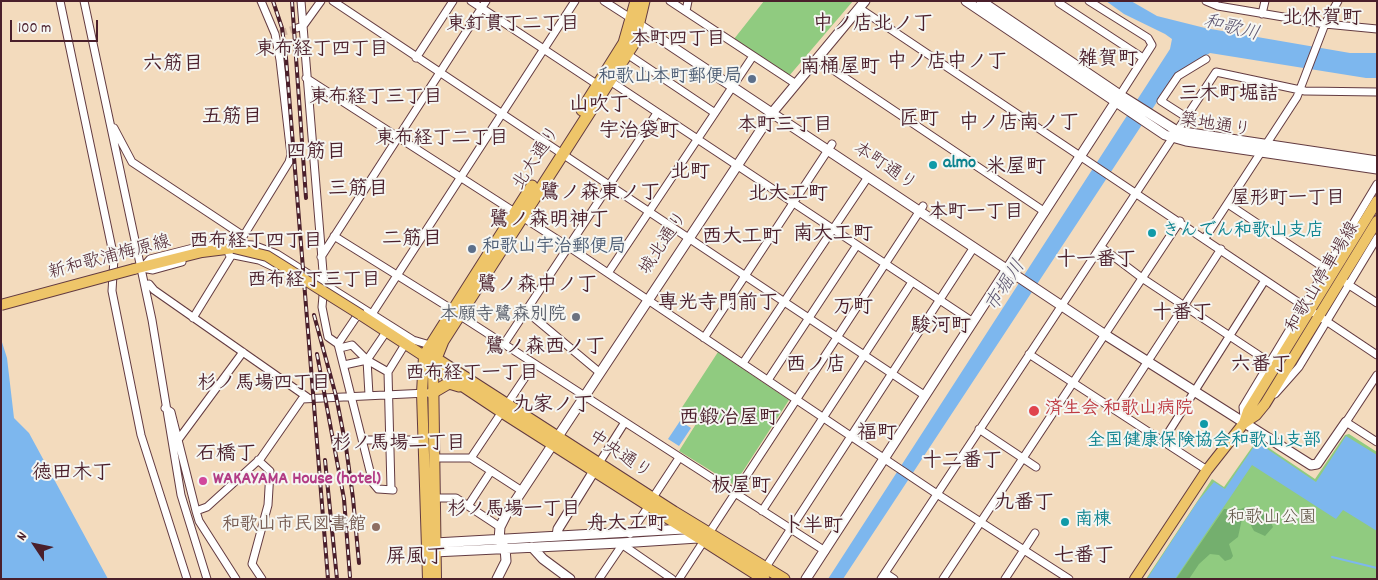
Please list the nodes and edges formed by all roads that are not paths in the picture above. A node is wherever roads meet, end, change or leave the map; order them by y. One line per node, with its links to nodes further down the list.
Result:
1 (60, 1): 205 (street)
2 (84, 1): 52 (street)
3 (261, 1): 82 (street)
4 (301, 1): 29 (street)
5 (321, 1): 29 (street)
6 (333, 1): 34 (street)
7 (453, 1): 34 (street)
8 (471, 1): 24 (street)
9 (486, 1): 24 (street)
10 (575, 1): 31 (street)
11 (604, 1): 27 (street, 本町通り)
12 (636, 1): 27 (highway, 北大通り)
13 (644, 1): 27 (highway, 北大通り)
14 (670, 1): 25 (street)
15 (688, 1): 25 (street)
16 (966, 1): 46 (street, 築地通り)
17 (981, 1): 46 (street, 築地通り)
18 (1089, 1): 35 (street)
19 (1206, 1): 26 (street)
20 (1265, 1): 26 (street)
21 (1338, 1): 28 (street)
22 (1059, 3): 35 (street)
23 (862, 5): 36 (street, 城北通り); 59 (street)
24 (482, 9): 31 (street); 38 (street)
25 (686, 11): 33 (street)
26 (1262, 14): 28 (street)
27 (635, 22): 32 (highway, 北大通り); 42 (highway, 北大通り); 43 (street, 本町通り)
28 (1325, 24): 30 (street); 44 (street)
29 (300, 27): 39 (street)
30 (1377, 29)
31 (543, 50): 42 (street); 50 (street)
32 (627, 54): 40 (highway, 北大通り); 48 (street)
33 (753, 56): 41 (street); 43 (street)
34 (416, 58): 38 (street)
35 (1143, 58): 46 (street)
36 (817, 59): 41 (street, 城北通り); 73 (street)
37 (1206, 59): 51 (street)
38 (439, 74): 50 (street); 54 (street)
39 (306, 78): 54 (street); 88 (street)
40 (610, 81): 47 (street); 58 (highway, 北大通り)
41 (796, 84): 49 (street, 城北通り)
42 (598, 85): 58 (highway, 北大通り)
43 (732, 87): 48 (street); 49 (street, 本町通り)
44 (1300, 90): 45 (street); 51 (street); 57 (street)
45 (1377, 92)
46 (1121, 100): 53 (street, 築地通り); 59 (street)
47 (657, 113): 55 (street); 66 (street)
48 (715, 113): 55 (street)
49 (772, 113): 56 (street, 本町通り); 61 (street, 城北通り)
50 (501, 115): 58 (street); 63 (street)
51 (1186, 117): 53 (street)
52 (110, 119): 82 (street); 90 (street)
53 (1175, 134): 57 (street, 築地通り); 67 (street)
54 (398, 137): 63 (street); 78 (street)
55 (697, 140): 61 (street); 72 (street)
56 (830, 147): 64 (street, 本町通り); 69 (street)
57 (1264, 148): 60 (street, 築地通り); 62 (street, 築地通り); 70 (street)
58 (558, 152): 66 (street); 74 (highway, 北大通り)
59 (1079, 157): 67 (street); 73 (street)
60 (1377, 161)
61 (736, 165): 69 (street); 79 (street, 城北通り)
62 (1377, 169)
63 (460, 177): 74 (street); 94 (street)
64 (868, 177): 71 (street, 本町通り); 77 (street)
65 (1377, 184): 92 (street)
66 (610, 185): 72 (street); 84 (street)
67 (1136, 194): 76 (street); 85 (street)
68 (1377, 201): 92 (main road, 和歌山停車場線)
69 (794, 203): 77 (street); 95 (street)
70 (1228, 204): 80 (street); 92 (street)
71 (921, 209): 86 (street, 本町通り); 89 (street)
72 (649, 212): 79 (street); 93 (street)
73 (1045, 212): 91 (street)
74 (518, 215): 84 (street); 112 (highway, 北大通り)
75 (1377, 221): 99 (main road, 和歌山停車場線)
76 (1180, 222): 80 (street); 96 (street)
77 (833, 230): 83 (street); 105 (street)
78 (334, 236): 88 (street); 94 (street)
79 (688, 238): 95 (street); 103 (street, 城北通り)
80 (1205, 238): 87 (street)
81 (1377, 238): 99 (street)
82 (238, 245): 90 (main road, 新和歌浦梅原線); 100 (street); 102 (street); 113 (main road, 新和歌浦梅原線, bridge); 115 (street)
83 (857, 245): 89 (street); 116 (street)
84 (569, 247): 93 (street); 111 (street)
85 (1101, 247): 96 (street); 107 (street)
86 (974, 248): 91 (street, 本町通り); 104 (street)
87 (1221, 249): 97 (street); 109 (street)
88 (320, 257): 100 (street)
89 (886, 264): 98 (street); 123 (street)
90 (138, 268): 101 (street); 108 (main road, 新和歌浦梅原線, bridge)
91 (1007, 270): 107 (street, 本町通り); 118 (street)
92 (1329, 271): 110 (main road, 和歌山停車場線)
93 (608, 273): 103 (street)
94 (397, 276): 112 (street); 114 (street)
95 (745, 276): 105 (street); 122 (street)
96 (1142, 278): 109 (street); 119 (street)
97 (1265, 280): 110 (street); 121 (street)
98 (912, 282): 104 (street); 131 (street)
99 (1345, 282): 106 (street); 117 (main road, 和歌山停車場線)
100 (324, 284): 102 (street); 113 (street)
101 (145, 285): 115 (street); 154 (street)
102 (323, 296): 113 (street); 125 (street)
103 (648, 299): 122 (street); 139 (street, 城北通り)
104 (940, 300): 118 (street); 140 (street)
105 (784, 302): 116 (street); 134 (street)
106 (1377, 303)
107 (1062, 304): 119 (street); 128 (street)
108 (1, 305)
109 (1183, 306): 121 (street); 133 (street)
110 (1307, 308): 117 (street); 136 (main road, 和歌山停車場線)
111 (526, 311): 124 (street); 139 (street)
112 (456, 312): 124 (street); 130 (highway, 北大通り)
113 (360, 313): 114 (street); 120 (street); 125 (street); 126 (main road, 新和歌浦梅原線)
114 (372, 314): 130 (street)
115 (193, 318): 127 (street)
116 (808, 319): 123 (street); 142 (street)
117 (1323, 319): 129 (street); 160 (main road, 和歌山停車場線)
118 (973, 322): 151 (street)
119 (1104, 334): 133 (street); 143 (street)
120 (384, 336): 126 (street); 132 (street)
121 (1230, 336): 136 (street); 146 (street)
122 (704, 338): 134 (street)
123 (838, 338): 131 (street); 153 (street)
124 (504, 344): 135 (street)
125 (339, 346): 132 (street); 137 (street)
126 (408, 347): 130 (main road, 新和歌浦梅原線); 138 (street)
127 (243, 352): 152 (street); 163 (street)
128 (1029, 354): 143 (street); 161 (street)
129 (1377, 355)
130 (431, 356): 144 (highway, 中央通り); 145 (main road); 155 (highway, 中央通り)
131 (864, 356): 140 (street); 157 (street)
132 (367, 360): 137 (street); 138 (street); 148 (street)
133 (1148, 362): 146 (street); 156 (street)
134 (743, 363): 142 (street)
135 (534, 364): 150 (street); 155 (street)
136 (1273, 364): 160 (main road, 和歌山停車場線)
137 (344, 365): 147 (street)
138 (388, 372): 149 (street)
139 (599, 372): 150 (street, 城北通り)
140 (892, 374): 151 (street); 162 (street)
141 (1377, 375): 159 (street)
142 (768, 380): 153 (street)
143 (1073, 382): 156 (street); 174 (street)
144 (466, 388): 145 (highway); 155 (highway, 中央通り)
145 (427, 393): 149 (street); 165 (main road); 170 (main road)
146 (1194, 393): 160 (street); 168 (street)
147 (351, 395): 148 (street); 152 (street); 164 (street)
148 (369, 395): 149 (street)
149 (388, 395): 167 (street)
150 (583, 395): 158 (street); 166 (street, 城北通り)
151 (924, 395): 173 (street)
152 (307, 397): 175 (street)
153 (797, 400): 157 (street); 181 (street)
154 (165, 408): 163 (street); 206 (street)
155 (505, 408): 166 (highway, 中央通り); 171 (street)
156 (1116, 410): 168 (street)
157 (824, 417): 162 (street); 187 (street)
158 (626, 422): 172 (street); 177 (street)
159 (1346, 422): 160 (street); 169 (street)
160 (1244, 423): 178 (main road, 和歌山停車場線)
161 (979, 429): 174 (street); 182 (street)
162 (851, 435): 173 (street); 191 (street)
163 (178, 440): 186 (street)
164 (363, 440): 167 (street); 167 (street)
165 (424, 440): 167 (street); 198 (main road)
166 (554, 440): 177 (highway, 中央通り); 180 (street, 城北通り)
167 (389, 441)
168 (1163, 441): 178 (street)
169 (1377, 442)
170 (434, 458): 171 (street); 183 (main road)
171 (471, 458): 179 (street)
172 (679, 458): 181 (street); 184 (street)
173 (884, 458): 182 (street); 202 (street)
174 (1023, 458): 176 (street); 188 (street)
175 (258, 460): 186 (street); 208 (street)
176 (1036, 466)
177 (596, 467): 184 (highway, 中央通り); 194 (street)
178 (1207, 470): 222 (main road, 和歌山停車場線)
179 (491, 471): 180 (street); 185 (street)
180 (522, 491): 189 (street, 城北通り)
181 (735, 493): 187 (street); 195 (street)
182 (937, 494): 188 (street); 204 (street)
183 (435, 498): 185 (street); 198 (main road)
184 (650, 503): 190 (highway, 中央通り); 192 (street); 195 (highway, 中央通り)
185 (468, 506): 189 (street)
186 (196, 511): 207 (street)
187 (762, 511): 191 (street)
188 (980, 522): 201 (street); 219 (street)
189 (500, 527): 196 (street)
190 (684, 529): 192 (street); 195 (highway, 中央通り)
191 (790, 529): 202 (street); 203 (street)
192 (631, 532): 194 (street); 197 (street)
193 (1035, 532): 201 (street)
194 (557, 536): 196 (street)
195 (703, 536): 197 (street); 203 (highway, 中央通り); 215 (street)
196 (499, 540): 198 (street); 200 (street)
197 (623, 542): 199 (street); 213 (street); 214 (street)
198 (432, 547): 200 (street); 209 (main road); 210 (main road)
199 (532, 547): 200 (street); 212 (street)
200 (505, 548): 211 (street)
201 (1023, 550): 220 (street); 221 (street)
202 (824, 551): 217 (street)
203 (762, 575): 216 (highway, 中央通り)
204 (883, 576): 218 (street)
205 (187, 579)
206 (208, 579)
207 (236, 579)
208 (262, 579)
209 (428, 579)
210 (436, 579)
211 (497, 579)
212 (570, 579)
213 (599, 579)
214 (672, 579)
215 (679, 579)
216 (784, 579)
217 (806, 579)
218 (894, 579)
219 (943, 579)
220 (1004, 579)
221 (1069, 579)
222 (1134, 579)

